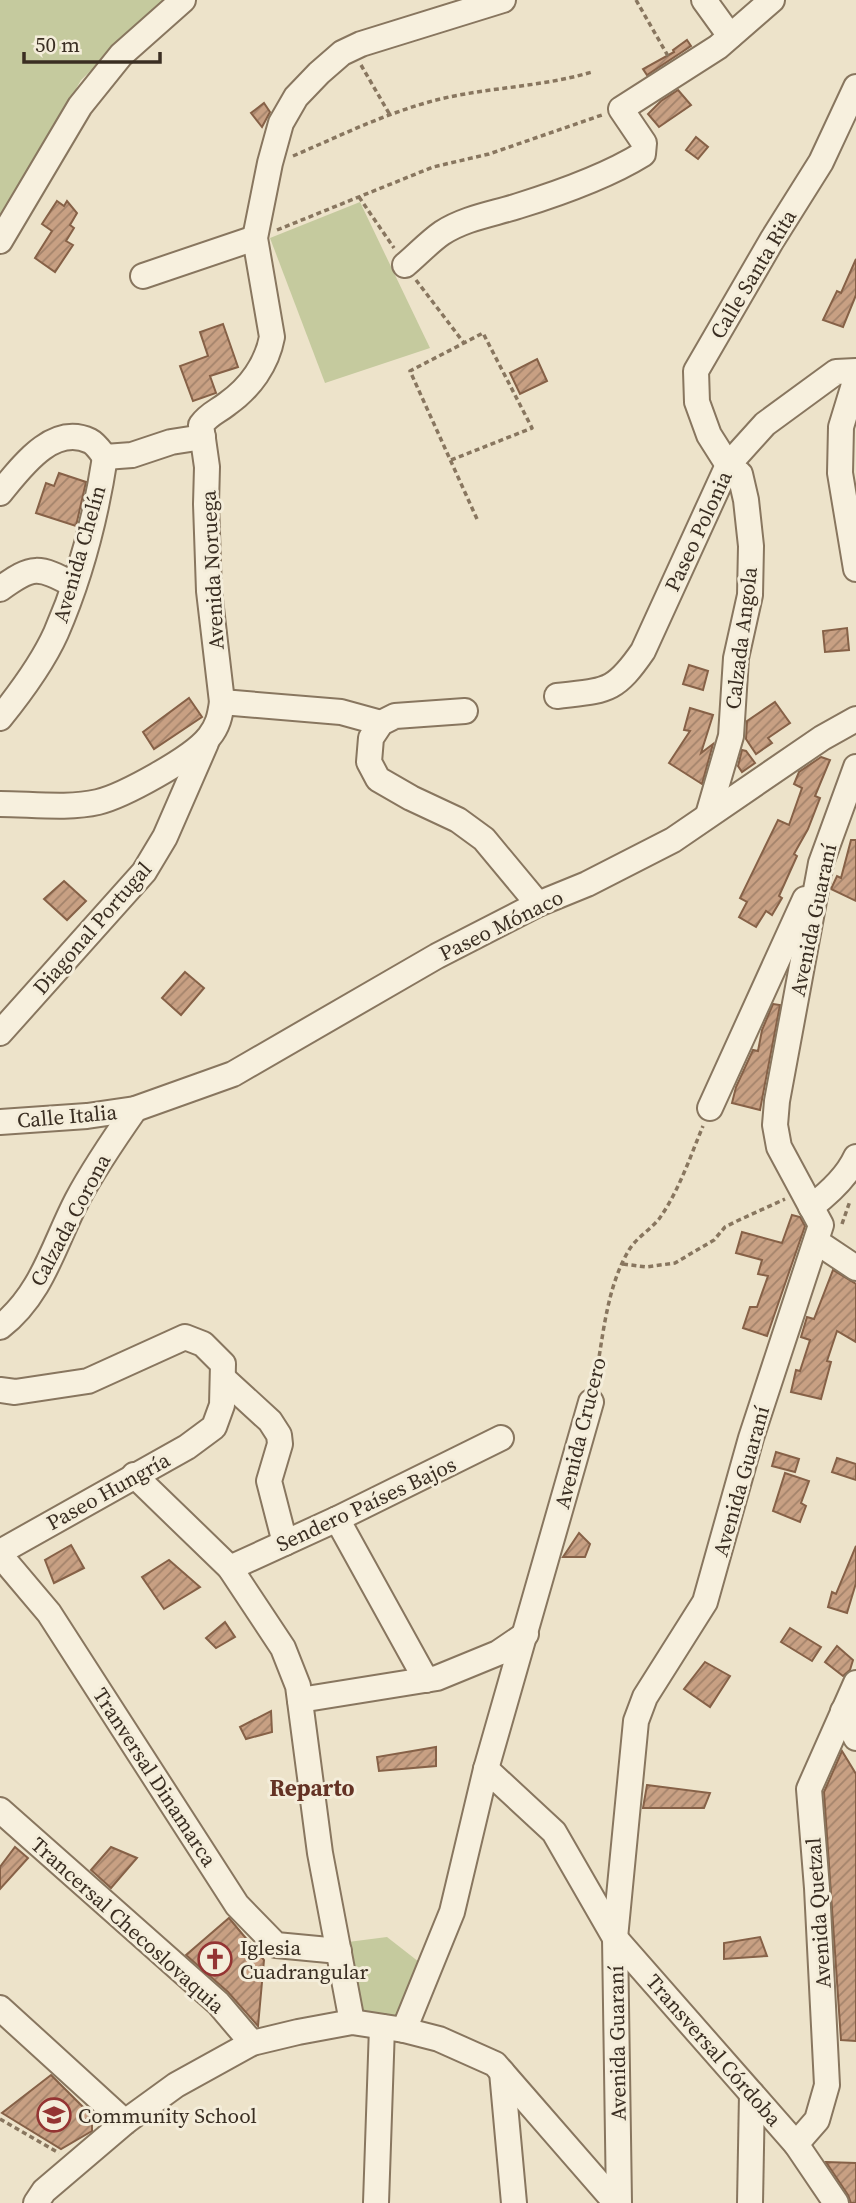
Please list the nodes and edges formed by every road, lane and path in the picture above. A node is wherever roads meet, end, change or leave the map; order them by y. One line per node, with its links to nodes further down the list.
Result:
1 (183, 0): 16 (street)
2 (503, 0): 7 (street)
3 (636, 0): 9 (path)
4 (704, 0): 6 (street)
5 (772, 0): 6 (street)
6 (730, 36): 9 (street)
7 (352, 48): 12 (path); 13 (street)
8 (592, 72): 12 (path)
9 (678, 72): 11 (street)
10 (856, 87): 25 (street, Calle Santa Rita)
11 (621, 109): 14 (path); 17 (street)
12 (390, 115): 13 (path)
13 (269, 167): 15 (street)
14 (359, 197): 15 (path); 17 (path)
15 (255, 238): 18 (street); 22 (street)
16 (0, 240)
17 (405, 265): 19 (path)
18 (143, 276)
19 (464, 343): 24 (path); 24 (path)
20 (856, 371): 25 (street, Paseo Polonia)
21 (856, 379): 28 (street)
22 (203, 437): 23 (street); 32 (street, Avenida Noruega)
23 (105, 457): 26 (street); 29 (street, Avenida Chelín)
24 (451, 460): 27 (path)
25 (728, 465): 31 (street, Paseo Polonia); 40 (street, Calzada Angola)
26 (0, 493)
27 (477, 519)
28 (856, 569)
29 (74, 585): 30 (street); 34 (street, Avenida Chelín)
30 (0, 589)
31 (557, 696)
32 (222, 702): 36 (street); 37 (street)
33 (465, 711): 36 (street)
34 (0, 718)
35 (856, 719): 40 (street, Paseo Mónaco)
36 (381, 723): 42 (street)
37 (208, 740): 39 (street); 43 (street, Diagonal Portugal)
38 (856, 767): 41 (street, Avenida Guaraní)
39 (0, 804)
40 (708, 816): 42 (street, Paseo Mónaco)
41 (821, 863): 44 (street); 49 (street, Avenida Guaraní)
42 (538, 904): 45 (street, Paseo Mónaco)
43 (0, 1033)
44 (710, 1108): 51 (path, Avenida Crucero)
45 (135, 1109): 46 (street, Calle Italia); 53 (street, Calzada Corona)
46 (0, 1122)
47 (856, 1157): 49 (street)
48 (852, 1195): 50 (path)
49 (807, 1198): 50 (street, Avenida Guaraní); 51 (path)
50 (825, 1247): 52 (street); 71 (street, Avenida Guaraní)
51 (623, 1264): 56 (path, Avenida Crucero)
52 (856, 1268)
53 (0, 1327)
54 (223, 1378): 55 (street); 58 (street, Paseo Hungría); 60 (street)
55 (0, 1390)
56 (591, 1402): 63 (street, Avenida Crucero)
57 (501, 1438): 59 (street, Sendero Países Bajos)
58 (134, 1475): 61 (street, Paseo Hungría); 62 (street)
59 (337, 1519): 60 (street, Sendero Países Bajos); 64 (street)
60 (285, 1543): 62 (street, Sendero Países Bajos)
61 (0, 1553): 72 (street, Tranversal Dinamarca)
62 (230, 1568): 66 (street)
63 (526, 1634): 64 (street); 69 (street, Avenida Crucero)
64 (426, 1680): 66 (street)
65 (856, 1683): 67 (street, Avenida Quetzal)
66 (300, 1700): 72 (street)
67 (843, 1711): 68 (street); 81 (street, Avenida Quetzal)
68 (856, 1738)
69 (486, 1769): 71 (street, Transversal Córdoba); 75 (street, Avenida Crucero)
70 (0, 1810): 76 (street, Trancersal Checoslovaquia)
71 (615, 1938): 78 (street, Transversal Córdoba); 86 (street, Avenida Guaraní)
72 (339, 1951): 74 (street)
73 (0, 2008): 80 (street)
74 (352, 2022): 75 (street); 76 (street)
75 (393, 2028): 77 (street); 83 (street, Avenida Crucero)
76 (253, 2043): 80 (street)
77 (502, 2072): 85 (street); 86 (street)
78 (752, 2094): 81 (street, Transversal Córdoba); 87 (street)
79 (0, 2119): 82 (path)
80 (125, 2122): 82 (street)
81 (796, 2144): 88 (street, Transversal Córdoba)
82 (77, 2163): 84 (street)
83 (374, 2202)
84 (36, 2203)
85 (514, 2203)
86 (618, 2203)
87 (750, 2203)
88 (836, 2203)

